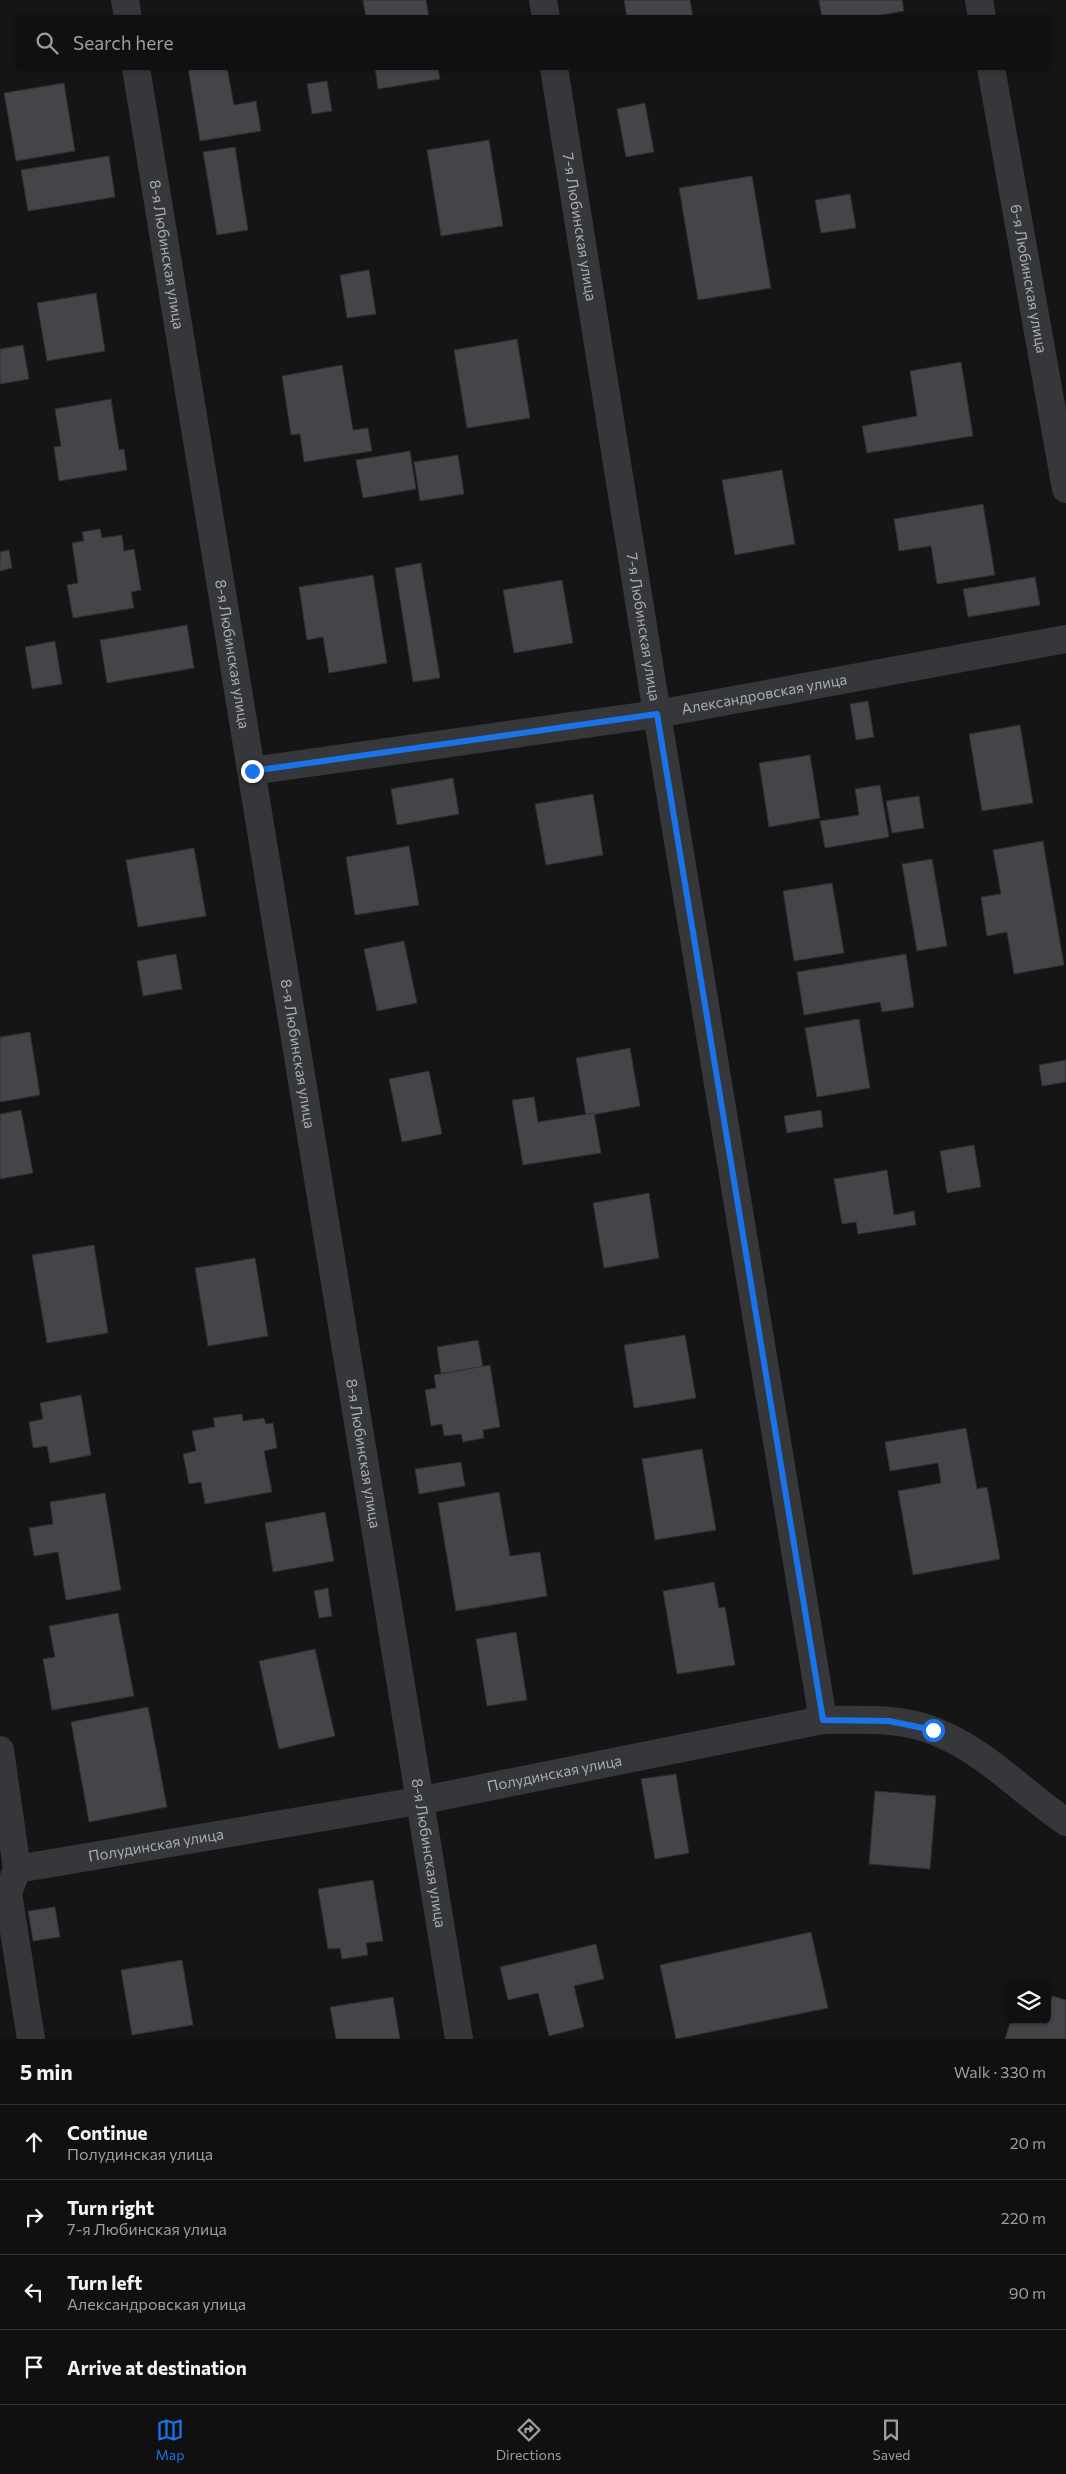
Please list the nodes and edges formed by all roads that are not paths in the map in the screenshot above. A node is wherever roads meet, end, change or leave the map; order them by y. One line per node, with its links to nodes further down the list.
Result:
1 (125, 0): 4 (street)
2 (543, 0): 5 (street)
3 (979, 0): 6 (street)
4 (128, 15)
5 (546, 15)
6 (982, 15)
7 (136, 70): 13 (street, 8-я Любинская улица)
8 (554, 70): 12 (street, 7-я Любинская улица)
9 (991, 70): 10 (street, 6-я Любинская улица)
10 (1066, 489)
11 (1066, 639): 12 (street, Александровская улица)
12 (657, 714): 13 (street, Александровская улица); 14 (street, 7-я Любинская улица)
13 (252, 771): 16 (street, 8-я Любинская улица)
14 (823, 1720): 16 (street, Полудинская улица); 17 (street, Полудинская улица)
15 (0, 1750): 18 (street)
16 (418, 1801): 18 (street, Полудинская улица); 20 (street, 8-я Любинская улица)
17 (1066, 1822)
18 (16, 1869): 19 (street)
19 (31, 2039)
20 (459, 2039)

